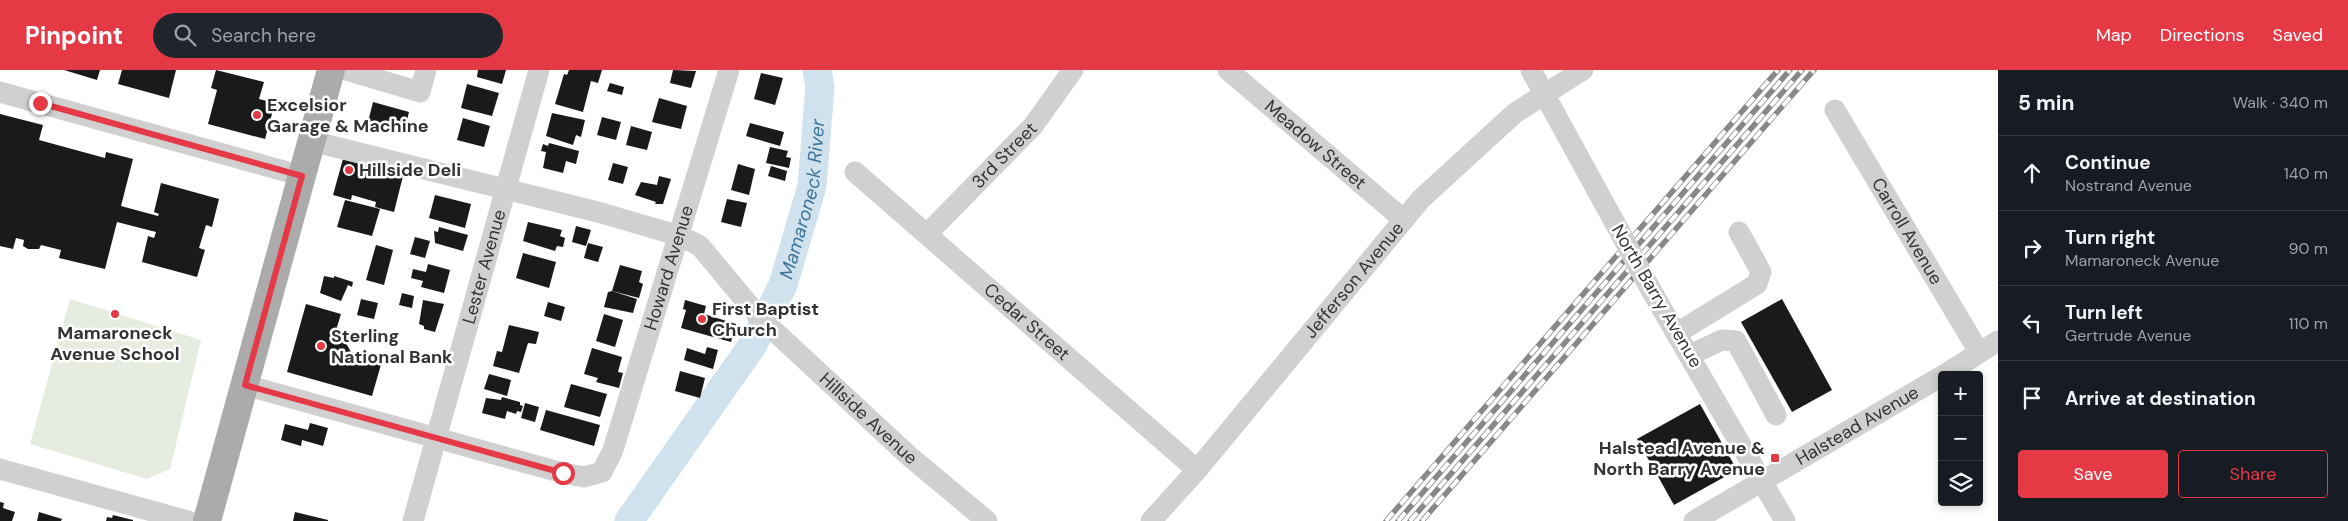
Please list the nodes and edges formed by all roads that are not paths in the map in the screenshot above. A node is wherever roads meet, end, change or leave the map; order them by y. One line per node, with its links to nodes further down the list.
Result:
1 (331, 70): 13 (main road)
2 (346, 70): 3 (street)
3 (426, 70)
4 (539, 70): 16 (street, Lester Avenue)
5 (729, 70): 20 (street, Howard Avenue)
6 (1073, 70): 19 (street, 3rd Street)
7 (1228, 70): 17 (street, Meadow Street)
8 (1531, 70): 11 (street, North Barry Avenue)
9 (1584, 70): 11 (street, Jefferson Avenue)
10 (0, 92): 15 (street)
11 (1544, 94): 17 (street, Jefferson Avenue); 21 (street, North Barry Avenue, bridge)
12 (1835, 110): 23 (street, Carroll Avenue)
13 (311, 141): 15 (main road); 16 (street)
14 (856, 172): 19 (street, Cedar Street)
15 (302, 176): 27 (main road)
16 (507, 187): 20 (street, Hillside Avenue); 29 (street, Lester Avenue)
17 (1404, 220): 31 (street, Jefferson Avenue)
18 (1739, 232): 21 (street)
19 (928, 234): 31 (street, Cedar Street)
20 (680, 236): 29 (street, Howard Avenue); 36 (street, Hillside Avenue)
21 (1677, 333): 24 (street, North Barry Avenue)
22 (1998, 341): 23 (street, Halstead Avenue)
23 (1979, 352): 25 (street, Halstead Avenue)
24 (1690, 355): 28 (street); 32 (street, North Barry Avenue)
25 (1950, 371)
26 (1938, 379): 32 (street, Halstead Avenue)
27 (245, 385): 29 (street); 34 (main road)
28 (1776, 415)
29 (437, 437): 35 (street, Lester Avenue)
30 (0, 469): 33 (street)
31 (1197, 470): 37 (street, Jefferson Avenue)
32 (1762, 479): 38 (street, Halstead Avenue); 39 (street, North Barry Avenue)
33 (188, 521)
34 (207, 521)
35 (413, 521)
36 (987, 521)
37 (1152, 521)
38 (1694, 521)
39 (1785, 521)

